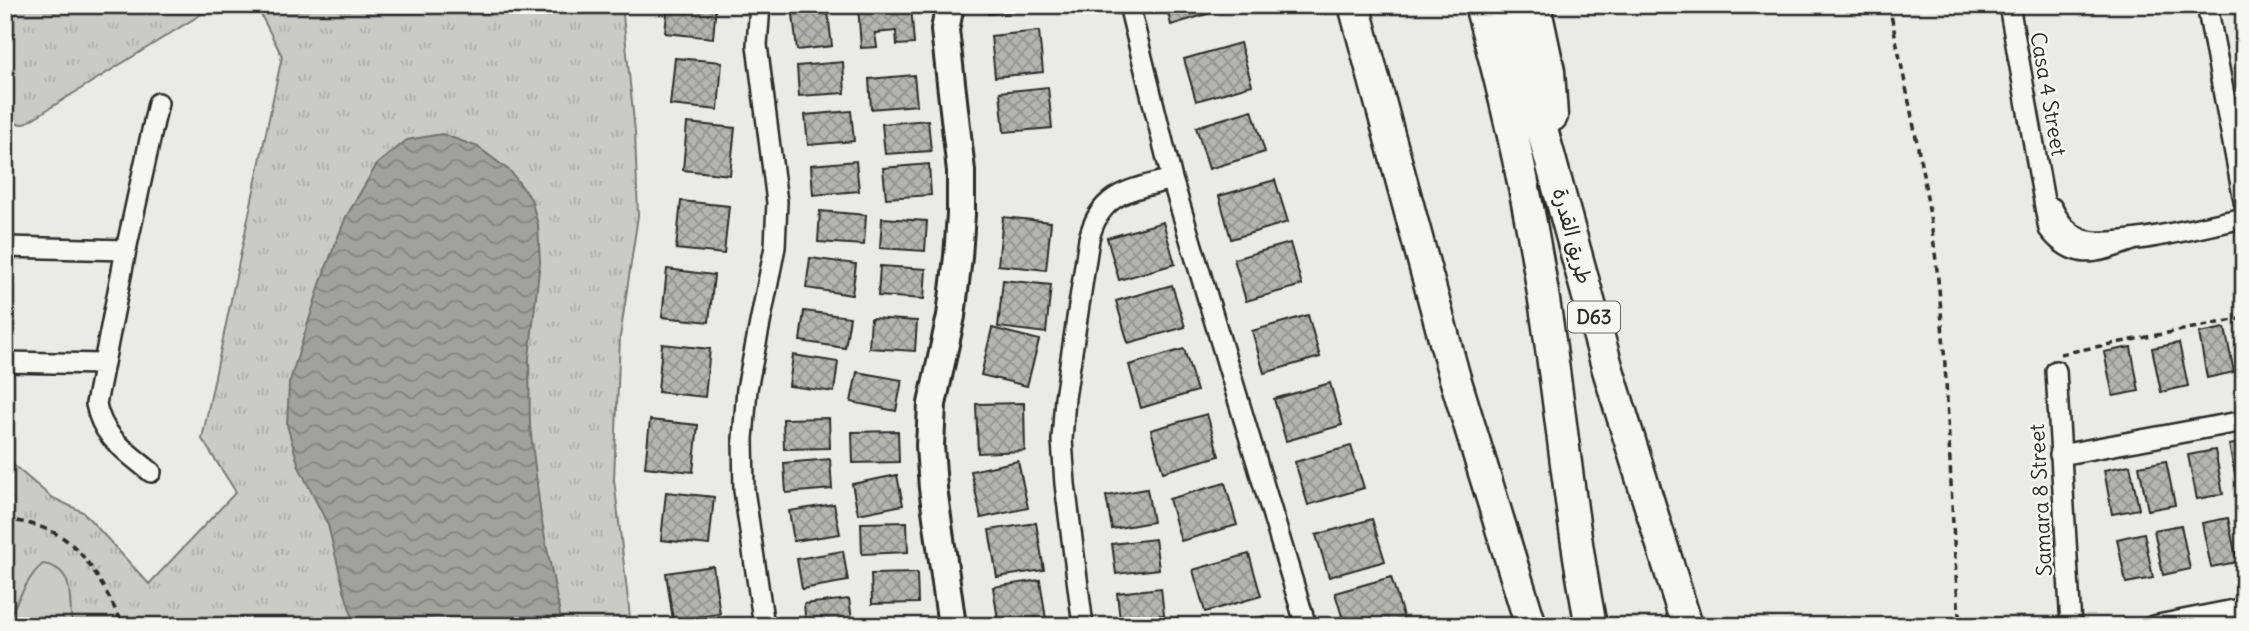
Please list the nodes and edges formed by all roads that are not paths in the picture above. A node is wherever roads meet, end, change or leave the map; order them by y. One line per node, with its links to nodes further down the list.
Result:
1 (760, 5): 26 (street)
2 (931, 5): 10 (street)
3 (1129, 5): 13 (street)
4 (1354, 5): 24 (main road)
5 (1480, 5): 32 (main road, طريق القدرة / D63)
6 (1508, 5): 12 (main road, طريق القدرة / D63)
7 (1535, 5): 12 (main road)
8 (2009, 5): 15 (street, Casa 4 Street)
9 (2207, 5): 14 (street)
10 (947, 18): 27 (street)
11 (158, 103): 17 (street)
12 (1552, 162): 33 (main road, طريق القدرة / D63)
13 (1172, 179): 28 (street); 29 (street)
14 (2244, 201)
15 (2244, 218)
16 (5, 247): 17 (street)
17 (126, 250): 19 (street)
18 (5, 362): 19 (street)
19 (103, 364): 23 (street)
20 (2056, 371): 22 (street, Samara 8 Street)
21 (2244, 421): 22 (street)
22 (2060, 454): 34 (street, Samara 8 Street)
23 (150, 472)
24 (1515, 578): 30 (street); 31 (main road)
25 (2244, 608): 35 (street)
26 (764, 626)
27 (952, 626)
28 (1083, 626)
29 (1306, 626)
30 (1520, 626)
31 (1531, 626)
32 (1591, 626)
33 (1688, 626)
34 (2071, 626)
35 (2153, 626)

